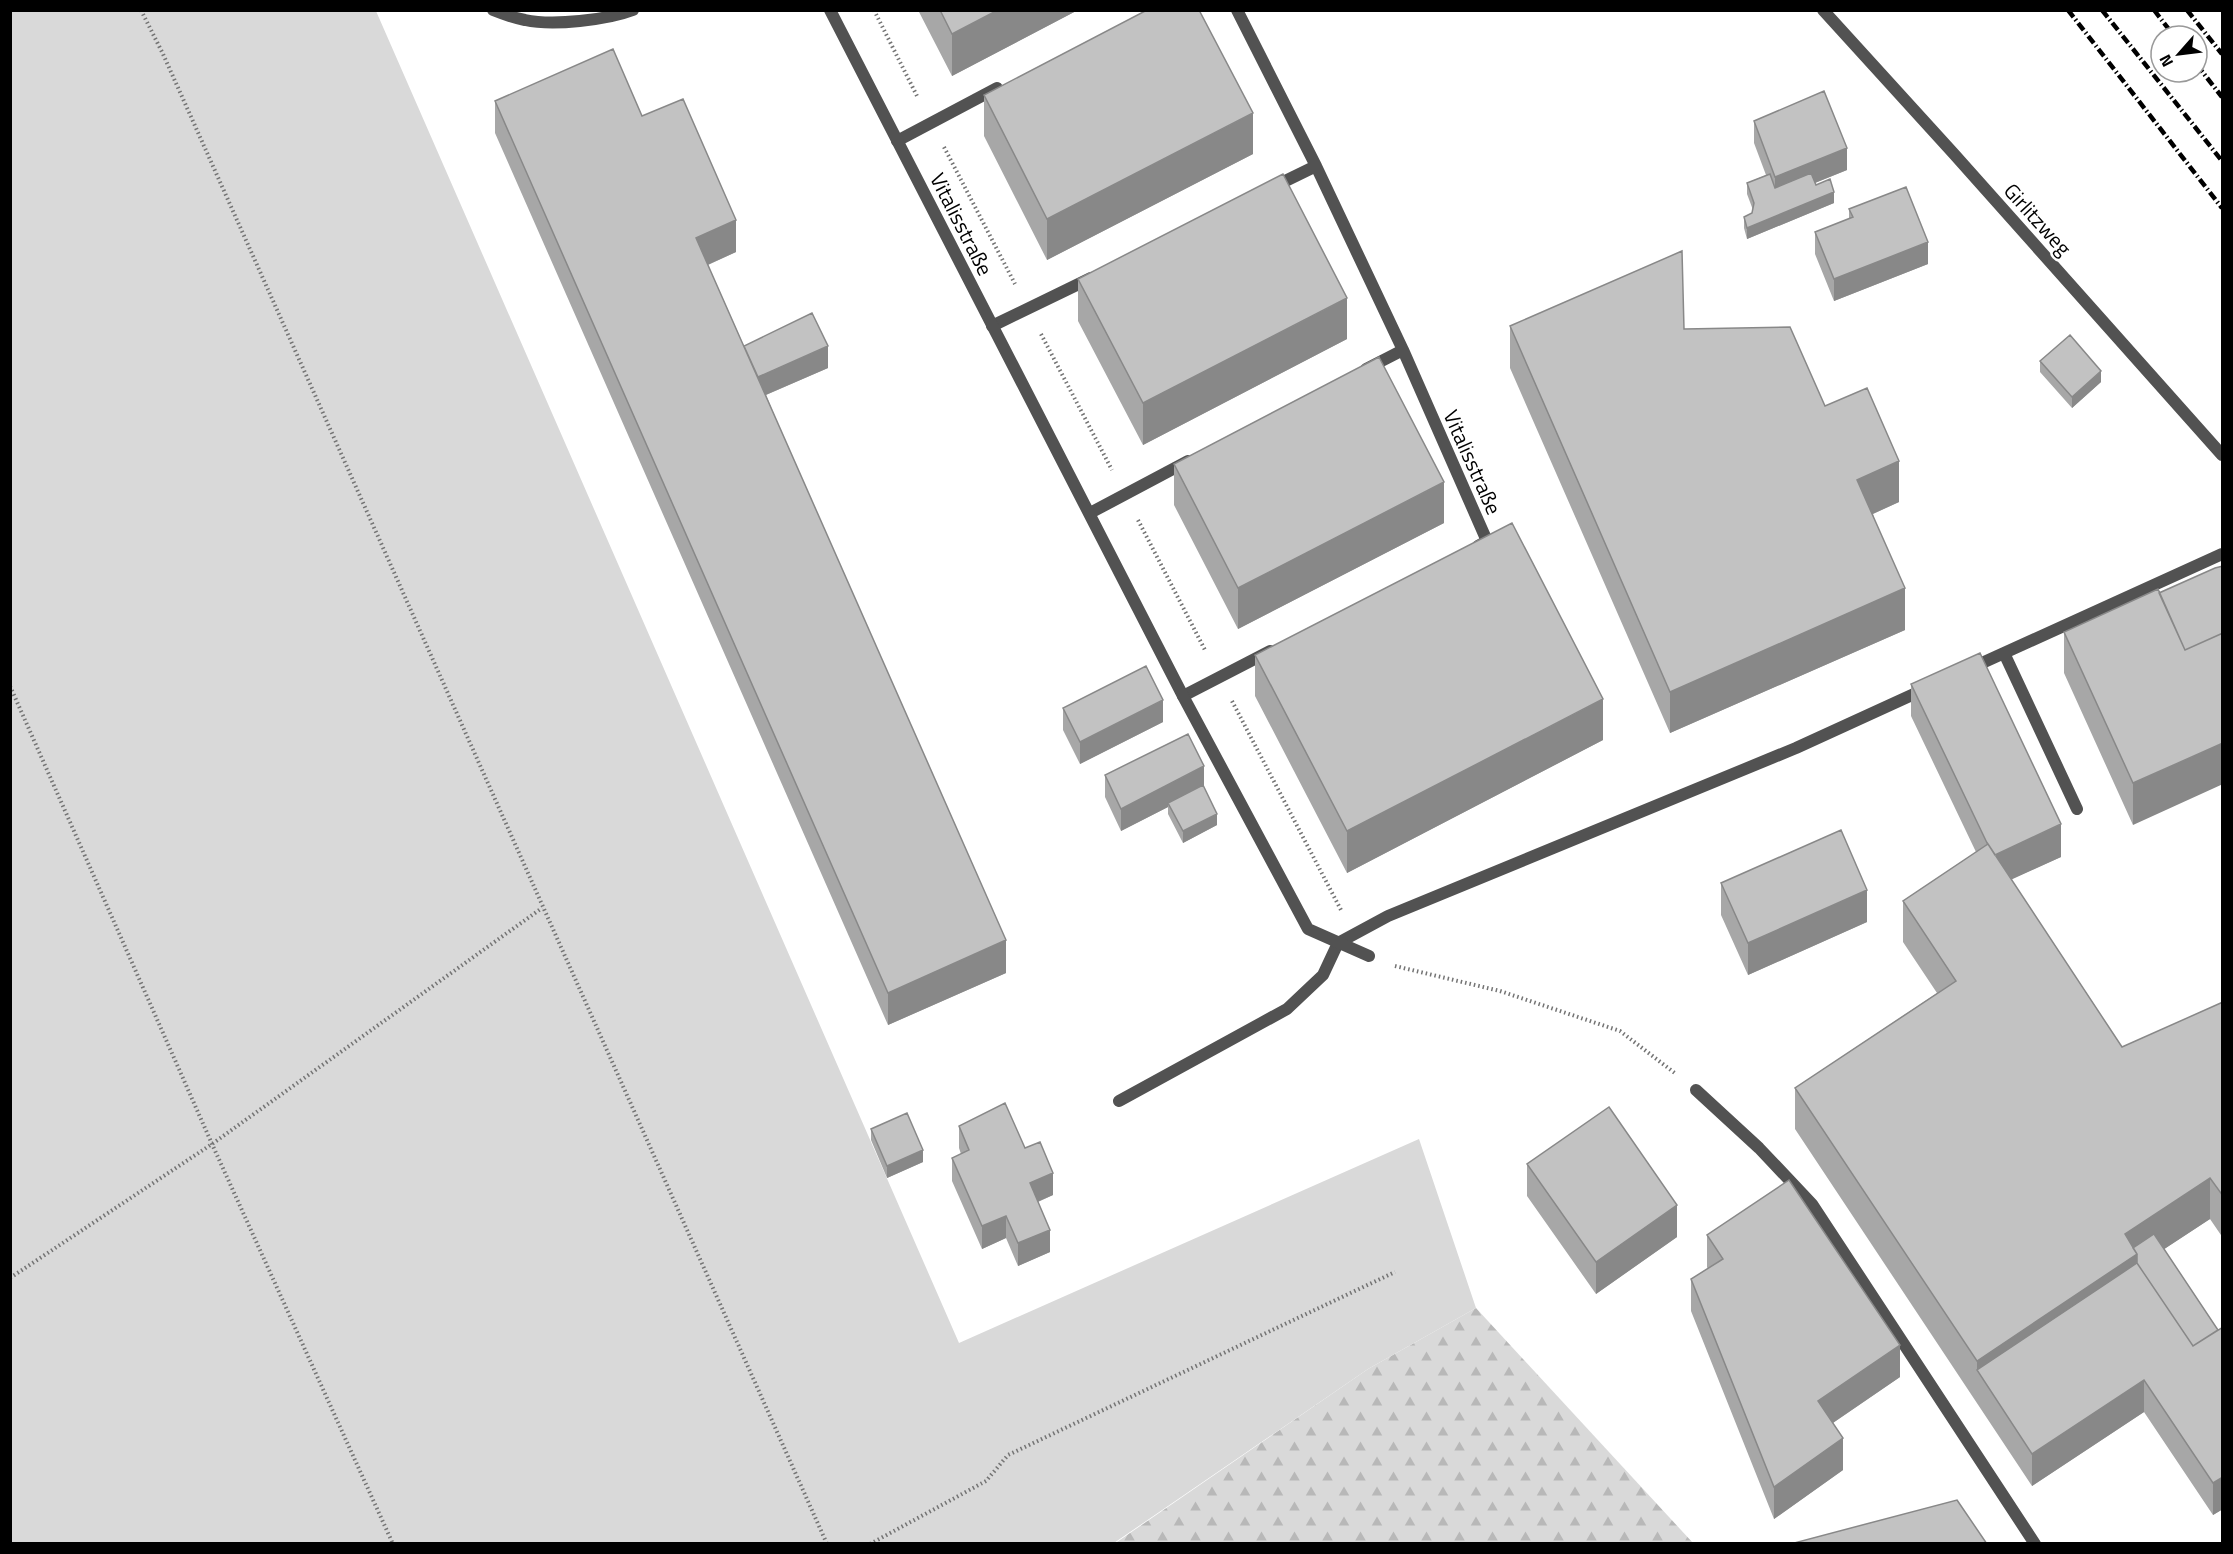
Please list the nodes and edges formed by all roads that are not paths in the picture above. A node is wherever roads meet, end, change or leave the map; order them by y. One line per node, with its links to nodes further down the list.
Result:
1 (493, 10): 2 (street)
2 (633, 10)
3 (830, 10): 7 (street, Vitalisstraße)
4 (1237, 10): 8 (street, Vitalisstraße)
5 (1823, 10): 15 (street, Girlitzweg)
6 (1009, 82): 7 (street)
7 (897, 141): 11 (street, Vitalisstraße)
8 (1316, 166): 9 (street); 12 (street, Vitalisstraße)
9 (1263, 192)
10 (1106, 271): 11 (street)
11 (992, 326): 16 (street, Vitalisstraße)
12 (1403, 350): 13 (street); 17 (street, Vitalisstraße)
13 (1350, 378)
14 (1202, 454): 16 (street)
15 (2223, 455)
16 (1090, 513): 23 (street, Vitalisstraße)
17 (1466, 552)
18 (2223, 554): 20 (street)
19 (1286, 643): 23 (street)
20 (2004, 653): 21 (street); 24 (street)
21 (1962, 672)
22 (1942, 682): 25 (street)
23 (1183, 696): 25 (street, Vitalisstraße)
24 (2077, 808)
25 (1338, 943): 26 (street, Vitalisstraße); 28 (street)
26 (1370, 956)
27 (1696, 1090): 29 (street)
28 (1119, 1101)
29 (2035, 1544)

